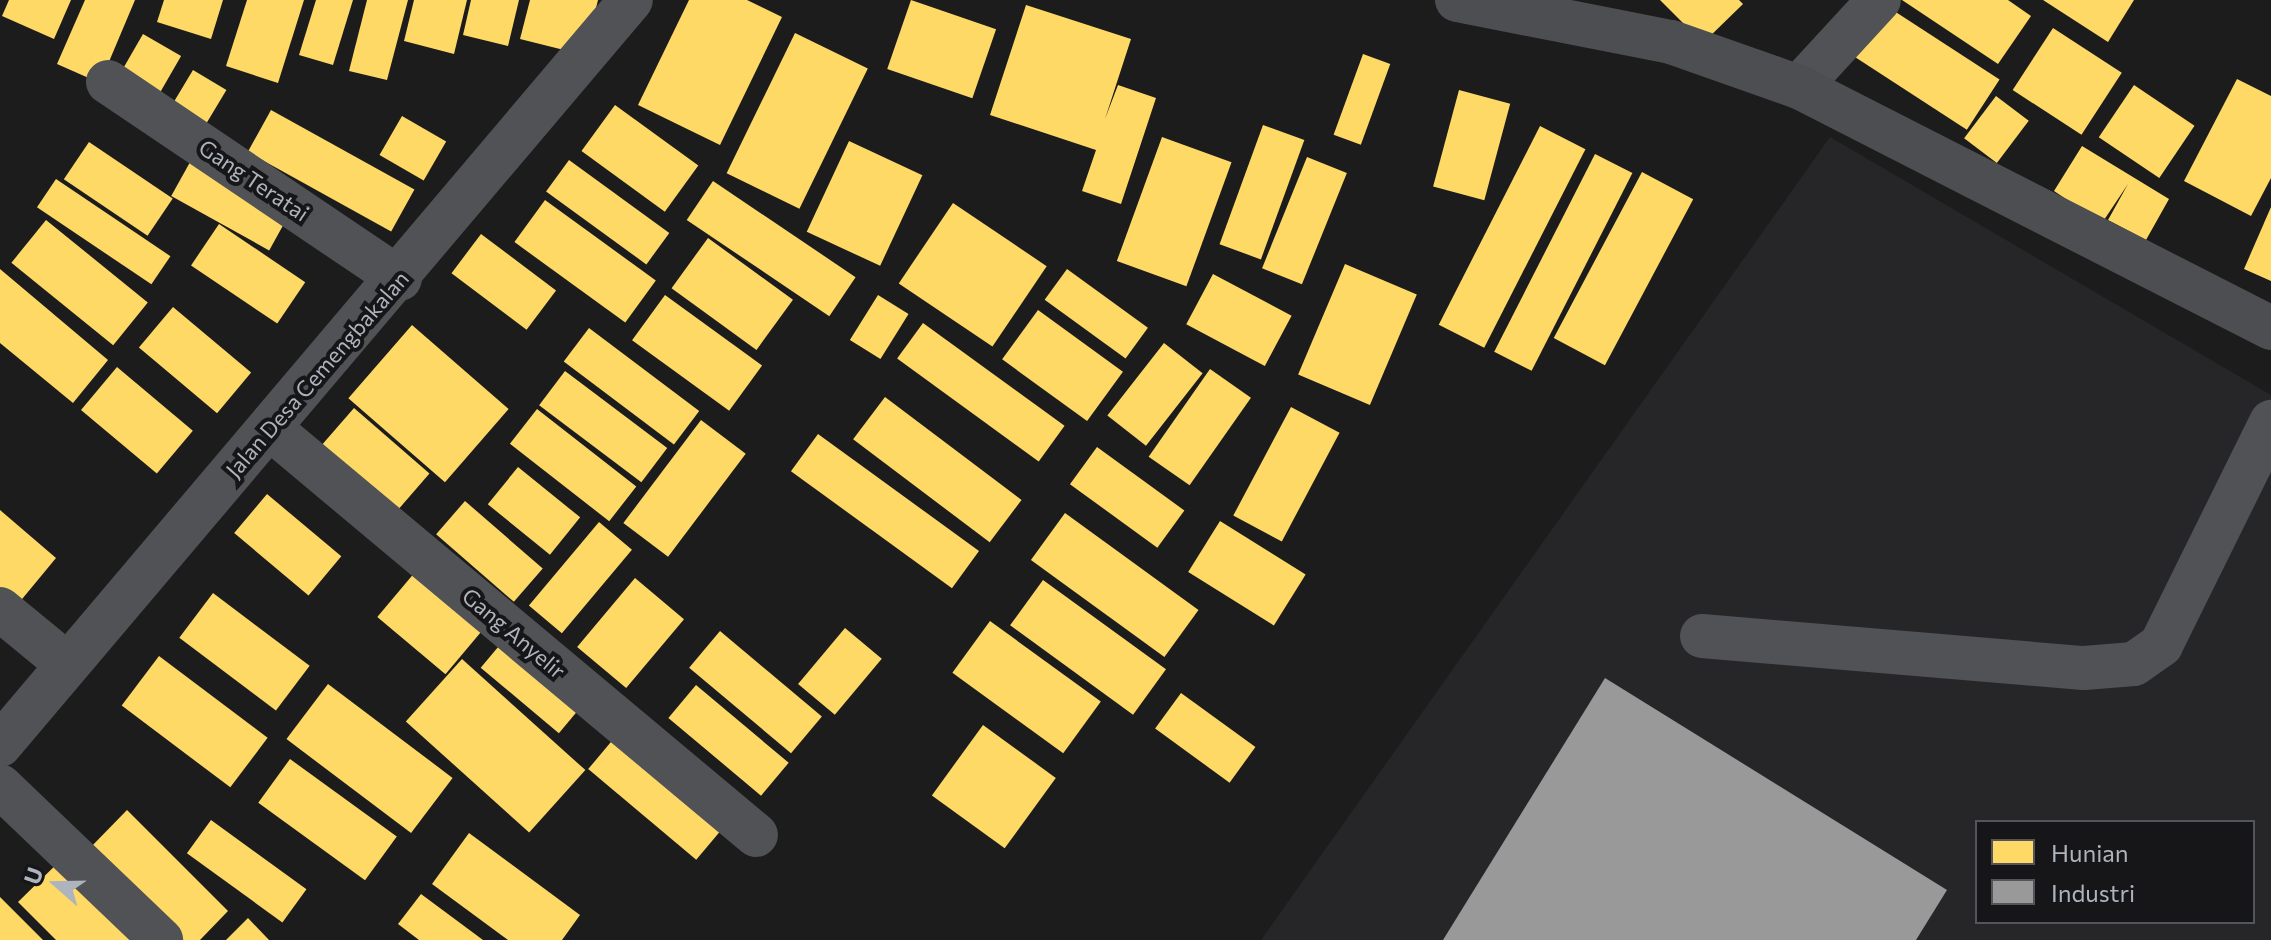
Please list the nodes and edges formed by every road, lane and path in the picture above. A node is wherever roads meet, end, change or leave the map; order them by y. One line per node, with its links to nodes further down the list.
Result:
1 (631, 0): 6 (street, Jalan Desa Cemengbakalan)
2 (1457, 0): 5 (main road)
3 (1879, 0): 5 (street)
4 (108, 82): 6 (street, Gang Teratai)
5 (1799, 87): 7 (main road)
6 (400, 279): 9 (street, Jalan Desa Cemengbakalan)
7 (2271, 328)
8 (2271, 422): 11 (street)
9 (272, 430): 12 (street, Jalan Desa Cemengbakalan); 15 (street, Gang Anyelir)
10 (0, 609): 12 (street)
11 (1702, 636)
12 (67, 664): 13 (street, Jalan Desa Cemengbakalan)
13 (0, 745)
14 (0, 786): 16 (street)
15 (756, 835)
16 (161, 940)

